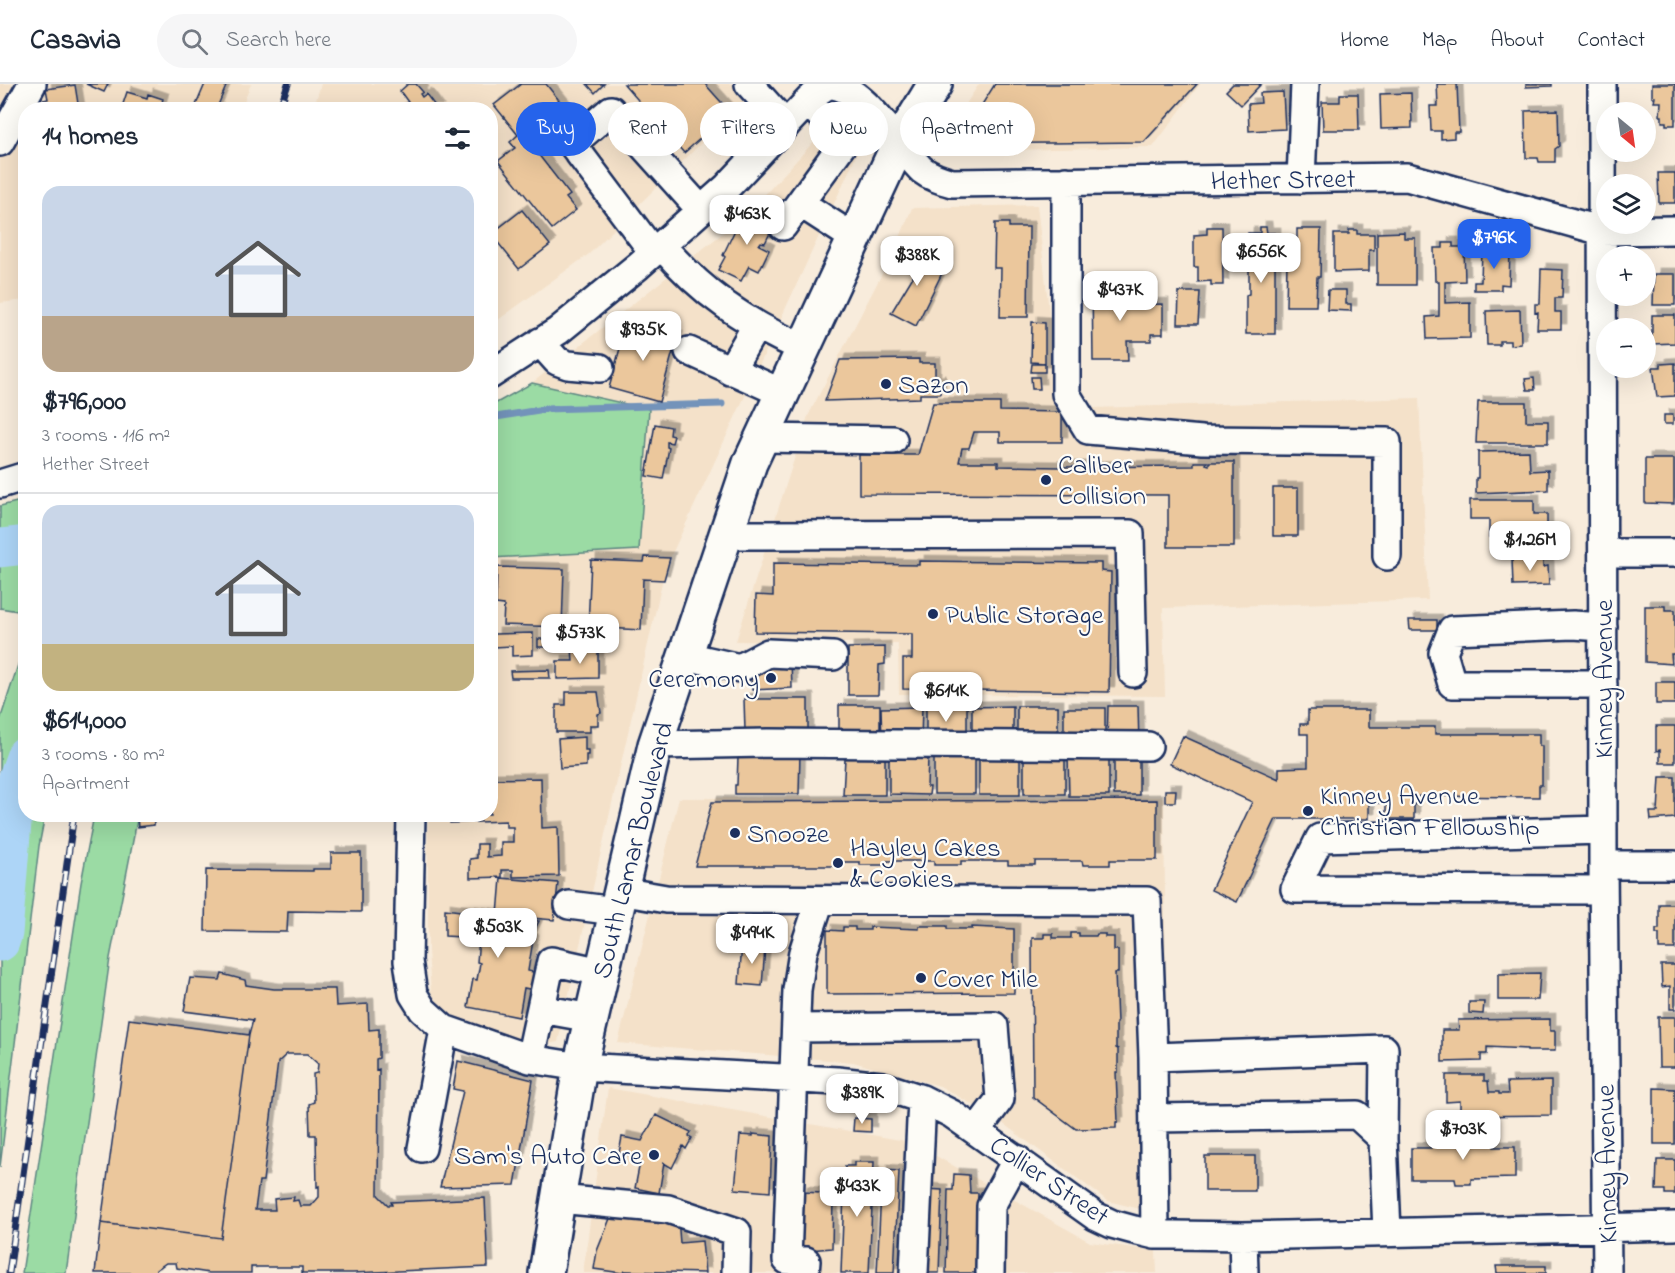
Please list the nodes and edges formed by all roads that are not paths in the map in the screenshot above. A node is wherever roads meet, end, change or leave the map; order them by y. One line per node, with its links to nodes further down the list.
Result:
1 (32, 84): 7 (street)
2 (749, 84): 8 (street)
3 (935, 84): 12 (main road, South Lamar Boulevard)
4 (1305, 84): 15 (street)
5 (1602, 84): 14 (street, Kinney Avenue)
6 (820, 90): 10 (street); 12 (street, Hether Street); 17 (street)
7 (22, 102)
8 (765, 102)
9 (18, 109): 11 (street)
10 (797, 114)
11 (0, 142)
12 (899, 143): 16 (street, Hether Street); 24 (main road, South Lamar Boulevard)
13 (757, 156): 18 (street)
14 (1602, 174)
15 (1301, 179): 16 (street, Hether Street); 20 (street, Hether Street)
16 (1066, 181): 41 (street)
17 (800, 203): 19 (street); 24 (street)
18 (701, 210): 25 (street); 25 (street)
19 (783, 226)
20 (1596, 229)
21 (1656, 230): 22 (street, Hether Street)
22 (1675, 230)
23 (1602, 234): 39 (street, Kinney Avenue)
24 (854, 238): 28 (main road, South Lamar Boulevard)
25 (657, 248): 26 (street); 27 (street)
26 (756, 326): 28 (street); 32 (street)
27 (540, 342): 30 (street); 31 (street)
28 (803, 348): 33 (main road, South Lamar Boulevard)
29 (689, 351): 32 (street)
30 (600, 368)
31 (498, 370)
32 (730, 371): 33 (street)
33 (782, 393): 34 (main road, South Lamar Boulevard)
34 (762, 438): 35 (street); 38 (main road, South Lamar Boulevard)
35 (892, 440)
36 (18, 478): 37 (street)
37 (0, 484)
38 (728, 535): 43 (main road, South Lamar Boulevard); 45 (street)
39 (1603, 553): 40 (street); 42 (street, Kinney Avenue)
40 (1675, 553)
41 (1387, 556)
42 (1603, 627): 46 (street, Kinney Avenue); 46 (street)
43 (686, 656): 44 (street); 47 (main road, South Lamar Boulevard)
44 (833, 656)
45 (1133, 673)
46 (1603, 684): 50 (street, Kinney Avenue)
47 (655, 745): 48 (street); 54 (main road, South Lamar Boulevard)
48 (1148, 746)
49 (411, 822): 60 (street)
50 (1603, 830): 52 (street, Kinney Avenue); 52 (street)
51 (1675, 865): 52 (street)
52 (1603, 878): 72 (street, Kinney Avenue)
53 (820, 900): 54 (street); 59 (street); 61 (street)
54 (617, 901): 55 (street); 56 (main road, South Lamar Boulevard)
55 (569, 905)
56 (601, 972): 57 (street); 58 (main road, South Lamar Boulevard)
57 (541, 1009): 58 (street); 62 (street)
58 (591, 1018): 63 (main road, South Lamar Boulevard)
59 (796, 1028): 64 (street); 67 (street)
60 (444, 1029): 62 (street, Collier Street); 69 (street)
61 (1153, 1057): 66 (street); 68 (street)
62 (530, 1059): 63 (street, Collier Street)
63 (579, 1067): 64 (street, Collier Street); 71 (main road, South Lamar Boulevard)
64 (793, 1078): 65 (street, Collier Street); 79 (street)
65 (922, 1099): 67 (street, Collier Street); 80 (street)
66 (1154, 1118): 68 (street); 75 (street)
67 (977, 1130): 70 (street, Collier Street)
68 (1383, 1139): 74 (street)
69 (422, 1148)
70 (1017, 1159): 75 (street, Collier Street); 81 (street)
71 (558, 1199): 77 (main road, South Lamar Boulevard); 78 (street)
72 (1607, 1226): 73 (street, Collier Street); 74 (street, Collier Street); 83 (street, Kinney Avenue)
73 (1675, 1226)
74 (1387, 1232): 76 (street, Collier Street)
75 (1155, 1235): 76 (street, Collier Street)
76 (1243, 1236): 82 (street)
77 (546, 1273)
78 (736, 1273)
79 (806, 1273)
80 (914, 1273)
81 (990, 1273)
82 (1244, 1273)
83 (1607, 1273)

